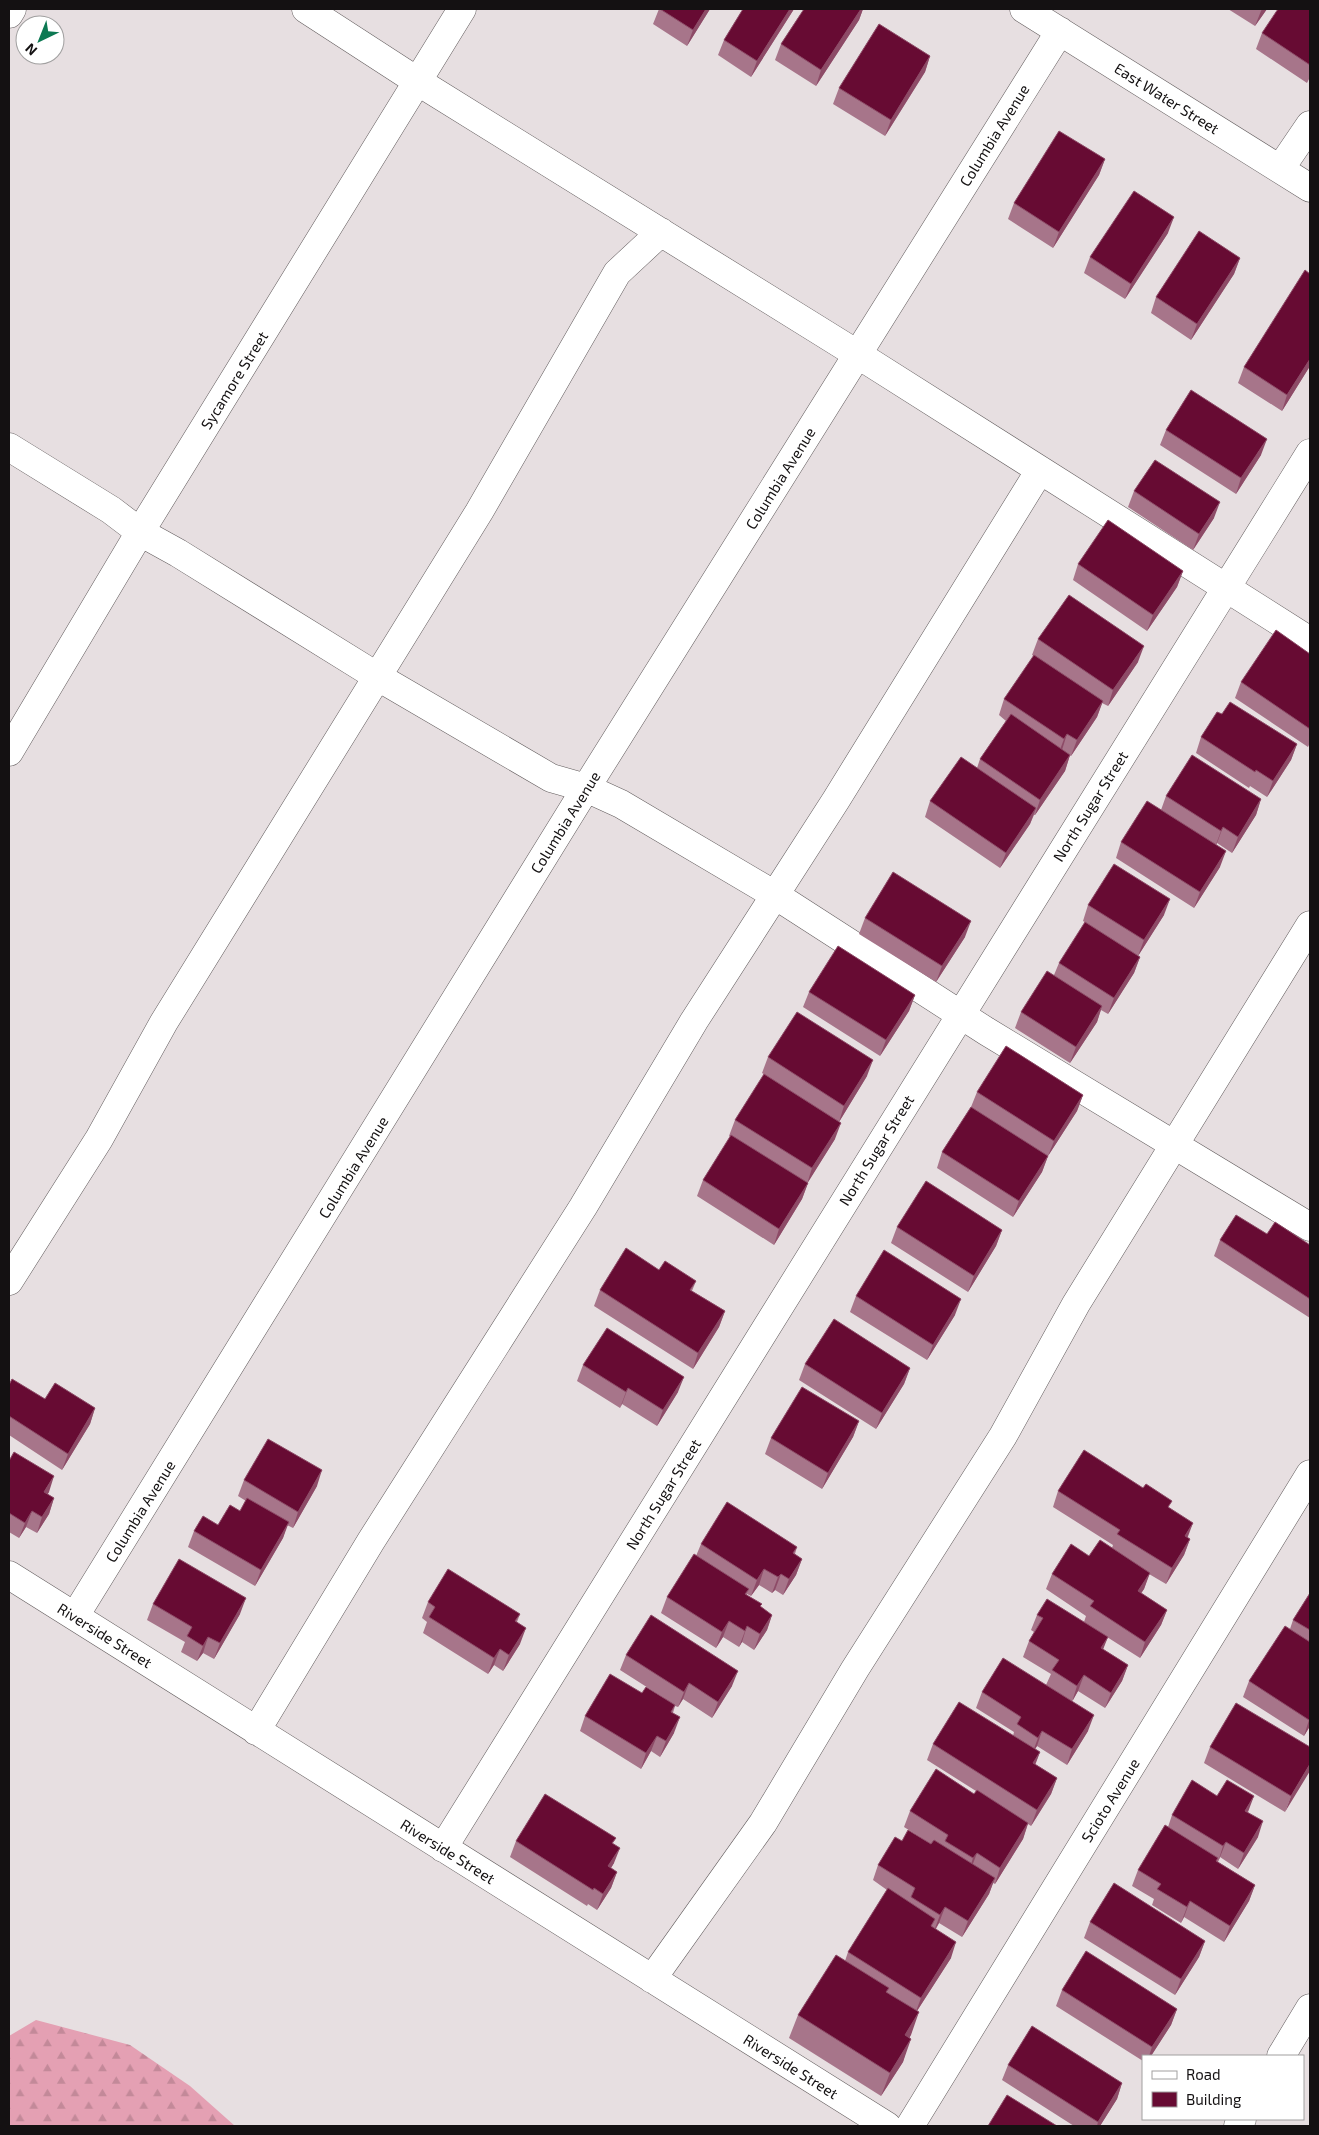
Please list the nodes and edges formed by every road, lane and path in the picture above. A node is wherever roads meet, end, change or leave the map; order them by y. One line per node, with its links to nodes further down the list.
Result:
1 (12, 9): 5 (street)
2 (306, 9): 7 (street)
3 (462, 9): 7 (street, Sycamore Street)
4 (1024, 9): 6 (street, East Water Street)
5 (9, 14)
6 (1060, 30): 9 (street, East Water Street); 12 (street, Columbia Avenue)
7 (417, 82): 11 (street); 16 (street, Sycamore Street)
8 (1310, 125): 9 (street)
9 (1280, 169): 10 (street, East Water Street)
10 (1310, 188)
11 (661, 232): 12 (street); 19 (street)
12 (857, 354): 15 (street); 21 (street, Columbia Avenue)
13 (9, 448): 16 (street)
14 (1310, 453): 17 (street, North Sugar Street)
15 (1040, 470): 17 (street); 22 (street)
16 (140, 532): 19 (street); 20 (street, Sycamore Street)
17 (1226, 587): 18 (street); 24 (street, North Sugar Street)
18 (1310, 641)
19 (378, 677): 21 (street); 27 (street)
20 (9, 752)
21 (586, 788): 22 (street); 30 (street, Columbia Avenue)
22 (775, 895): 24 (street); 31 (street)
23 (1310, 925): 25 (street)
24 (959, 1014): 25 (street); 32 (street, North Sugar Street)
25 (1174, 1144): 26 (street); 33 (street)
26 (1310, 1227)
27 (9, 1281)
28 (1310, 1474): 37 (street, Scioto Avenue)
29 (9, 1575): 30 (street, Riverside Street)
30 (75, 1616): 31 (street, Riverside Street)
31 (256, 1730): 32 (street, Riverside Street)
32 (443, 1848): 33 (street, Riverside Street)
33 (652, 1979): 36 (street, Riverside Street)
34 (1310, 2008): 35 (street)
35 (1282, 2055)
36 (887, 2126)
37 (910, 2126)

